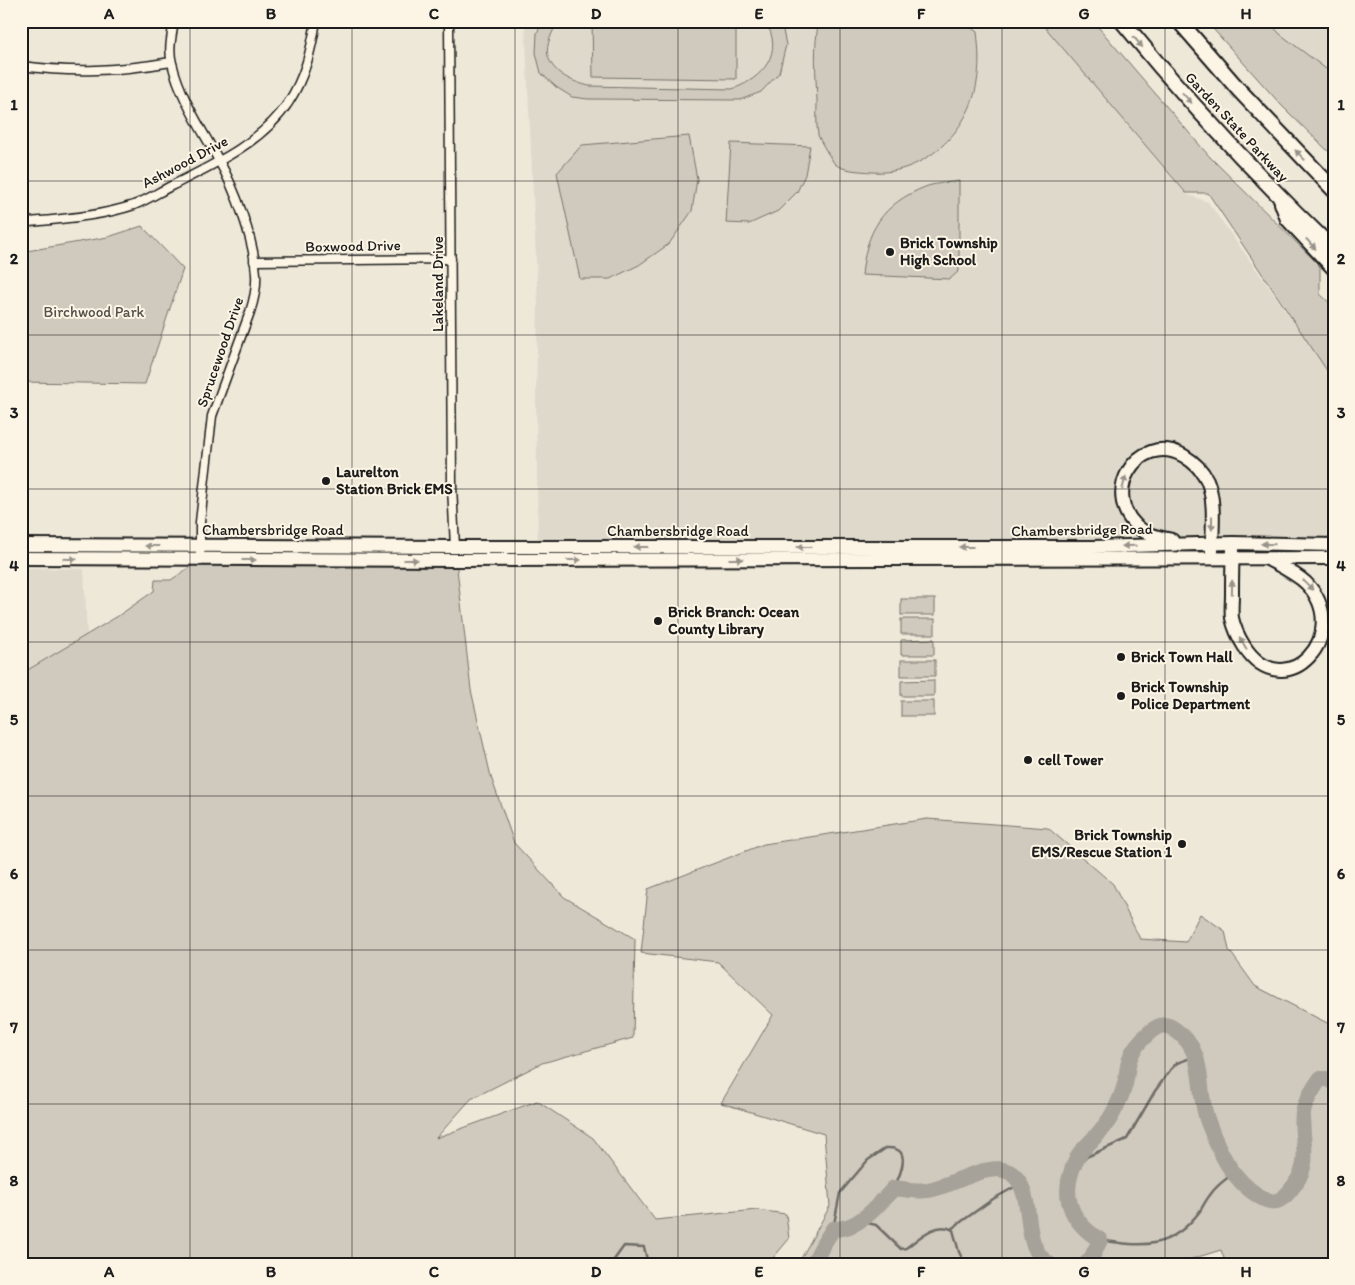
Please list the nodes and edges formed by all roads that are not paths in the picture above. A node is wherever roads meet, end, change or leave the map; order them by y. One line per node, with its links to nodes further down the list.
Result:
1 (174, 21): 6 (street, Sprucewood Drive)
2 (316, 21): 8 (street, Ashwood Drive)
3 (449, 21): 13 (street, Lakeland Drive)
4 (1122, 21): 10 (highway, Garden State Parkway, one-way to 10)
5 (1179, 21): 9 (highway, Garden State Parkway, one-way to 5)
6 (171, 62): 7 (street); 8 (street, Sprucewood Drive)
7 (21, 66)
8 (220, 162): 11 (street, Ashwood Drive); 14 (street, Sprucewood Drive)
9 (1334, 190)
10 (1279, 198): 12 (highway, Garden State Parkway); 15 (highway, one-way to 15)
11 (21, 223)
12 (1334, 250)
13 (451, 259): 14 (street, Boxwood Drive); 22 (street, Lakeland Drive)
14 (254, 261): 21 (street, Sprucewood Drive)
15 (1334, 268)
16 (1233, 543): 18 (main road, Chambersbridge Road); 20 (main road, Chambersbridge Road, one-way to 16); 24 (main road)
17 (1186, 544): 18 (main road, Chambersbridge Road); 18 (main road, one-way to 18); 22 (main road, Chambersbridge Road, one-way to 22)
18 (1212, 544): 27 (main road)
19 (21, 545): 21 (main road, Chambersbridge Road, one-way to 19)
20 (1334, 545)
21 (200, 546): 22 (main road, Chambersbridge Road); 28 (street, Sprucewood Drive)
22 (455, 547)
23 (21, 558): 28 (main road, Chambersbridge Road, one-way to 28)
24 (1232, 558): 25 (main road, Chambersbridge Road); 25 (main road, one-way to 24); 27 (main road, Chambersbridge Road)
25 (1268, 558): 26 (main road, Chambersbridge Road)
26 (1334, 558)
27 (1212, 559): 28 (main road, Chambersbridge Road, one-way to 27)
28 (200, 560)

